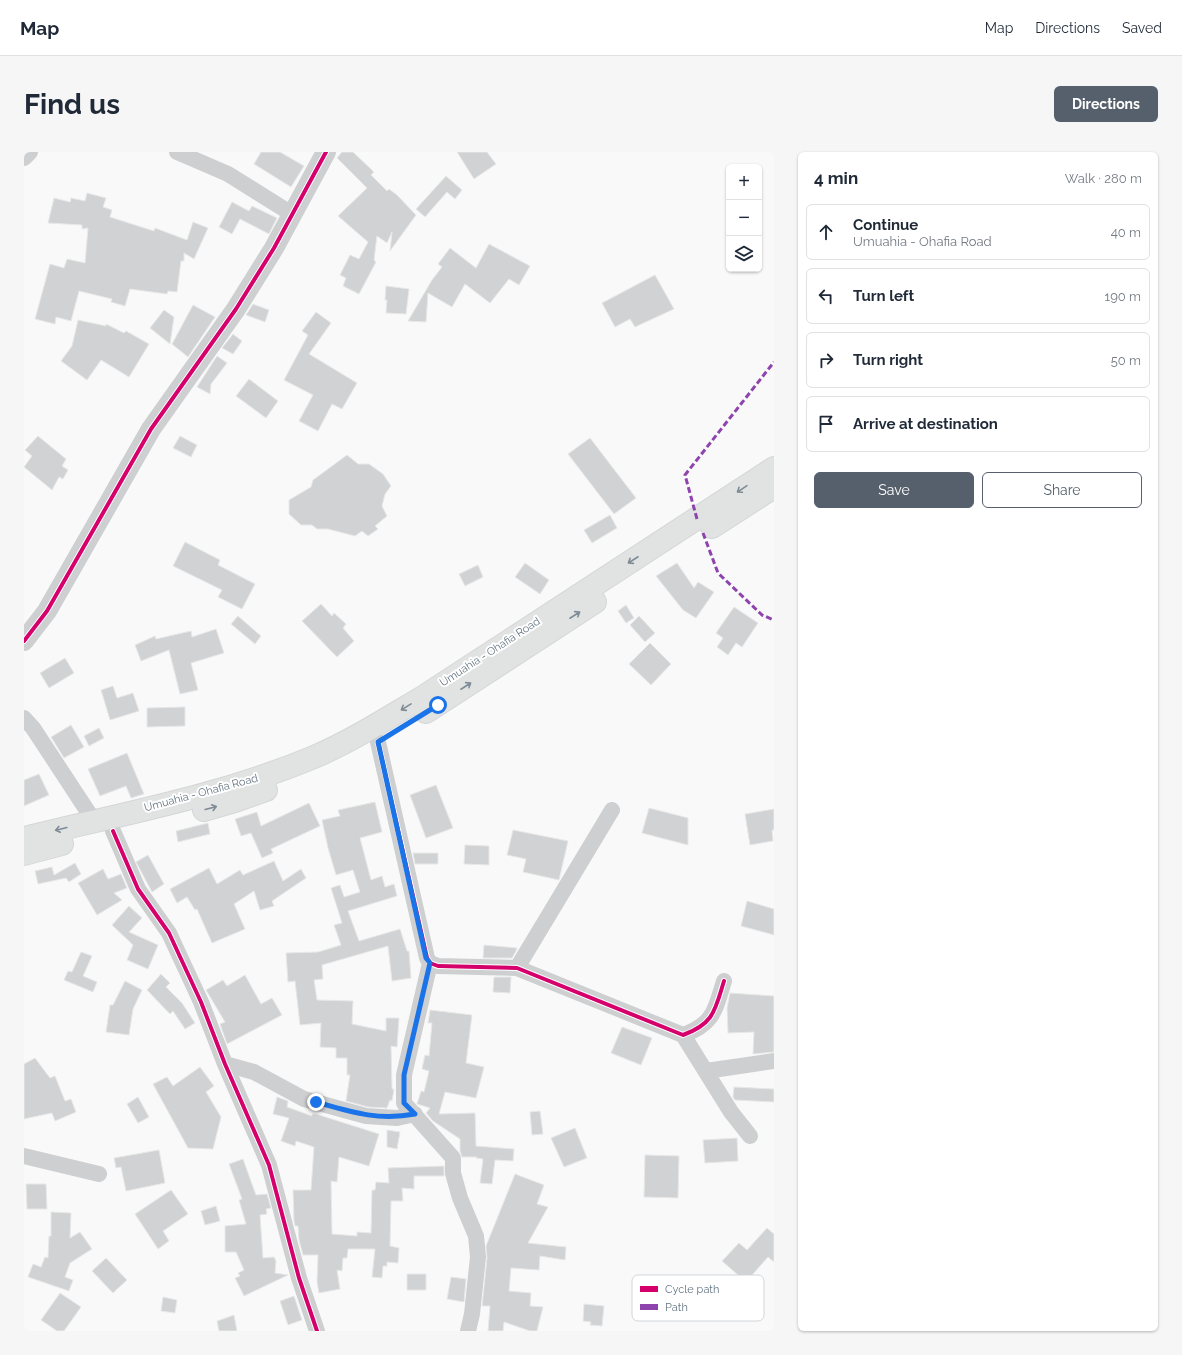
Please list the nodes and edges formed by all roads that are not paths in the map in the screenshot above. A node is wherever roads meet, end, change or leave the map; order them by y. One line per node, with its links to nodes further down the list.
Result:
1 (30, 152): 4 (street)
2 (178, 152): 5 (street)
3 (326, 152): 5 (street)
4 (24, 158)
5 (292, 214): 8 (street)
6 (774, 468): 9 (main road, Umuahia - Ohafia Road, one-way to 9)
7 (774, 487): 9 (main road, Umuahia - Ohafia Road, one-way to 7)
8 (24, 641)
9 (435, 697): 11 (main road, Umuahia - Ohafia Road); 13 (main road, Umuahia - Ohafia Road, one-way to 13)
10 (24, 718): 13 (street)
11 (378, 742): 14 (main road, Umuahia - Ohafia Road, one-way to 11); 17 (street)
12 (612, 810): 18 (street)
13 (94, 821): 15 (main road, Umuahia - Ohafia Road, one-way to 15)
14 (113, 831): 16 (main road, Umuahia - Ohafia Road); 22 (street)
15 (24, 838)
16 (24, 854)
17 (430, 963): 18 (street); 24 (street)
18 (517, 968): 20 (street)
19 (724, 980): 20 (street)
20 (683, 1035): 23 (street)
21 (774, 1061): 23 (street)
22 (225, 1064): 24 (street); 28 (street)
23 (706, 1072): 25 (street)
24 (415, 1114): 29 (street)
25 (750, 1136)
26 (24, 1156): 27 (street)
27 (99, 1174)
28 (317, 1331)
29 (468, 1331)

